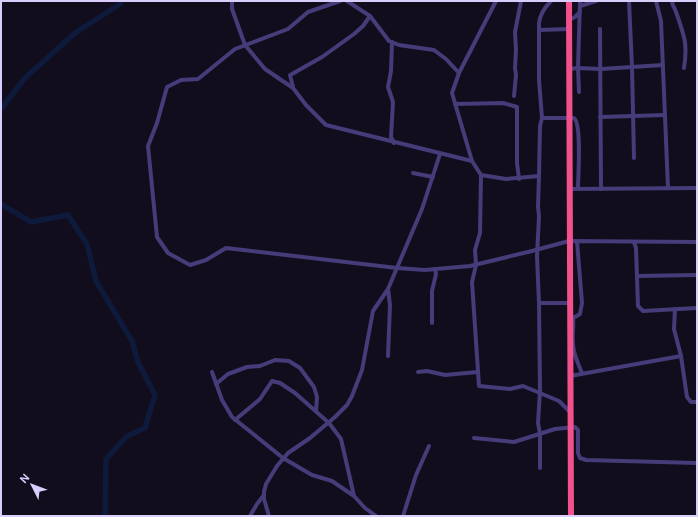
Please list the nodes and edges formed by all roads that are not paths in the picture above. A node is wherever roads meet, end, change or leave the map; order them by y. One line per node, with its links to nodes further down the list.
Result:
1 (232, 1): 21 (street)
2 (340, 1): 12 (street)
3 (347, 1): 15 (street)
4 (496, 1): 28 (street)
5 (521, 1): 33 (street)
6 (551, 1): 19 (street)
7 (569, 1): 16 (highway)
8 (596, 1): 13 (street)
9 (628, 1): 23 (street)
10 (656, 1): 22 (street)
11 (672, 1): 25 (street)
12 (333, 2): 21 (street)
13 (580, 3): 14 (street)
14 (580, 12): 16 (street); 24 (street)
15 (370, 16): 20 (street); 29 (street)
16 (569, 20): 17 (highway)
17 (569, 29): 19 (street); 26 (highway)
18 (600, 29): 27 (street)
19 (539, 30): 38 (street)
20 (392, 42): 28 (street); 40 (street)
21 (245, 45): 30 (street); 60 (street)
22 (663, 65): 23 (street); 35 (street)
23 (632, 67): 27 (street); 36 (street)
24 (578, 68): 26 (street); 27 (street); 32 (street)
25 (684, 68)
26 (569, 69): 39 (highway)
27 (601, 69): 37 (street)
28 (459, 73): 34 (street)
29 (290, 75): 30 (street); 31 (street)
30 (282, 80): 31 (street)
31 (293, 88): 40 (street)
32 (579, 92)
33 (514, 96)
34 (455, 104): 43 (street); 48 (street)
35 (665, 114): 36 (street); 49 (street)
36 (633, 116): 37 (street); 42 (street)
37 (600, 117): 53 (street)
38 (542, 118): 39 (street); 46 (street)
39 (569, 118): 51 (highway); 52 (street)
40 (394, 143): 41 (street)
41 (440, 154): 43 (street); 47 (street)
42 (634, 158)
43 (472, 161): 45 (street)
44 (413, 174): 47 (street)
45 (480, 175): 48 (street); 59 (street)
46 (539, 176): 48 (street); 58 (street)
47 (433, 177): 60 (street)
48 (519, 179)
49 (668, 188): 50 (street); 53 (street)
50 (697, 188)
51 (569, 189): 52 (street); 54 (highway)
52 (578, 189): 53 (street)
53 (601, 189)
54 (570, 241): 55 (street); 58 (street); 65 (highway)
55 (577, 241): 56 (street); 69 (street)
56 (634, 242): 57 (street); 63 (street)
57 (697, 242)
58 (538, 250): 59 (street); 66 (street)
59 (476, 265): 61 (street); 75 (street)
60 (396, 268): 61 (street); 64 (street)
61 (435, 269): 70 (street)
62 (697, 275): 63 (street)
63 (637, 276): 68 (street)
64 (388, 288): 71 (street); 84 (street)
65 (570, 303): 66 (street); 69 (highway)
66 (539, 304): 79 (street)
67 (697, 308): 68 (street)
68 (675, 309): 72 (street)
69 (571, 317): 76 (street); 77 (highway)
70 (432, 323)
71 (388, 356)
72 (681, 356): 76 (street); 80 (street)
73 (212, 372): 78 (street)
74 (418, 372): 75 (street)
75 (478, 372): 79 (street)
76 (582, 374): 77 (street)
77 (570, 376): 82 (highway)
78 (216, 384): 81 (street); 83 (street)
79 (540, 394): 82 (street); 86 (street)
80 (697, 402)
81 (316, 411): 83 (street); 84 (street)
82 (570, 412): 85 (highway)
83 (235, 420): 89 (street)
84 (329, 423): 89 (street); 93 (street)
85 (570, 427): 86 (street); 90 (street); 98 (highway)
86 (540, 434): 87 (street); 91 (street)
87 (474, 438)
88 (429, 446): 97 (street)
89 (283, 458): 92 (street); 93 (street)
90 (697, 463)
91 (540, 468)
92 (264, 495): 94 (street); 95 (street)
93 (354, 496): 96 (street)
94 (250, 516)
95 (269, 516)
96 (376, 516)
97 (403, 516)
98 (571, 516)

